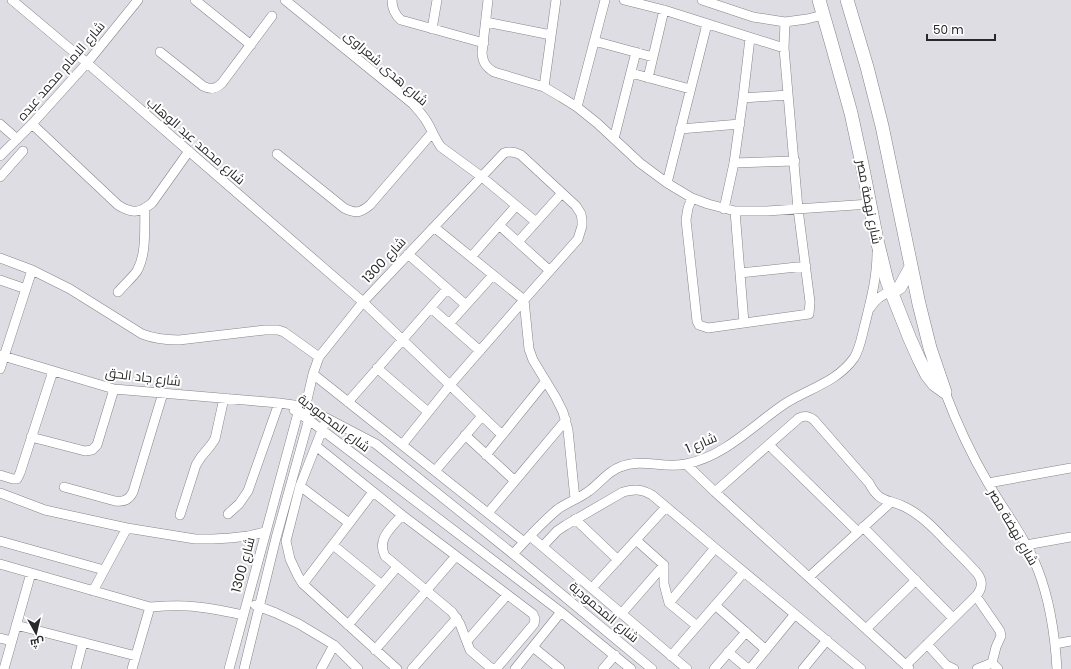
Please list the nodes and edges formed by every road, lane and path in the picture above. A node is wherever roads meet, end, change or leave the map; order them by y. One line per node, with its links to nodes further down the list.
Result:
1 (12, 0): 30 (street, شارع محمد عبد الوهاب)
2 (138, 0): 30 (street, شارع الامام محمد عبده)
3 (195, 0): 25 (street)
4 (285, 0): 42 (street, شارع هدى شعراوى)
5 (392, 0): 20 (street)
6 (437, 0): 20 (street)
7 (488, 0): 17 (street)
8 (556, 0): 21 (street)
9 (605, 0): 23 (street)
10 (624, 0): 14 (street)
11 (702, 0): 18 (street)
12 (819, 0): 15 (street, شارع نهضة مصر)
13 (847, 0): 71 (street, شارع نهضة مصر)
14 (664, 10): 19 (street); 29 (street)
15 (823, 15): 18 (street); 56 (street, شارع نهضة مصر)
16 (272, 16): 25 (street)
17 (486, 22): 21 (street); 24 (street)
18 (785, 22): 26 (street)
19 (707, 24): 22 (street); 34 (street)
20 (432, 29): 24 (street)
21 (551, 35): 33 (street)
22 (750, 38): 26 (street); 36 (street)
23 (594, 41): 28 (street); 37 (street)
24 (484, 43): 33 (street)
25 (251, 45): 27 (street)
26 (784, 48): 35 (street)
27 (160, 52)
28 (636, 52): 29 (street); 31 (street)
29 (653, 57): 32 (street)
30 (87, 63): 39 (street, شارع الامام محمد عبده); 46 (street, شارع محمد عبد الوهاب)
31 (631, 73): 32 (street); 44 (street)
32 (648, 78): 34 (street)
33 (544, 87): 37 (street)
34 (690, 89): 41 (street)
35 (788, 95): 36 (street); 49 (street)
36 (743, 98): 40 (street)
37 (577, 107): 44 (street)
38 (0, 124): 43 (street)
39 (32, 124): 43 (street, شارع الامام محمد عبده); 58 (street)
40 (740, 124): 41 (street); 50 (street)
41 (680, 129): 53 (street)
42 (432, 133): 47 (street); 51 (street, شارع هدى شعراوى)
43 (17, 139): 48 (street, شارع الامام محمد عبده)
44 (614, 139): 53 (street)
45 (23, 151): 52 (street)
46 (189, 151): 58 (street); 82 (street, شارع محمد عبد الوهاب)
47 (277, 154)
48 (0, 156)
49 (795, 161): 50 (street); 60 (street)
50 (734, 163): 59 (street)
51 (482, 176): 54 (street, شارع 1300); 57 (street, شارع هدى شعراوى); 64 (street, شارع 1300)
52 (0, 177)
53 (667, 183): 55 (street)
54 (562, 193): 62 (street); 73 (street)
55 (692, 198): 59 (street); 86 (street)
56 (870, 204): 60 (street); 65 (street, شارع نهضة مصر)
57 (516, 206): 62 (street, شارع هدى شعراوى); 63 (street)
58 (145, 209): 79 (street)
59 (724, 209): 61 (street)
60 (798, 209): 61 (street); 70 (street)
61 (735, 211): 74 (street)
62 (536, 222): 66 (street)
63 (500, 225): 66 (street); 68 (street)
64 (434, 227): 67 (street, شارع 1300); 68 (street)
65 (877, 240): 80 (street, شارع نهضة مصر); 85 (street, شارع 1)
66 (518, 242): 73 (street)
67 (408, 254): 78 (street); 82 (street, شارع 1300)
68 (472, 257): 75 (street)
69 (0, 258): 72 (street)
70 (806, 266): 74 (street); 86 (street)
71 (911, 267): 80 (street); 99 (street, شارع نهضة مصر)
72 (32, 270): 77 (street); 91 (street)
73 (550, 271): 81 (street)
74 (740, 273): 86 (street)
75 (493, 275): 81 (street); 83 (street)
76 (0, 280): 77 (street)
77 (26, 289): 90 (street)
78 (447, 289): 83 (street); 84 (street)
79 (118, 292)
80 (891, 292): 85 (street, شارع 1); 99 (street, شارع نهضة مصر)
81 (524, 300): 89 (street); 96 (street)
82 (363, 302): 88 (street, شارع محمد عبد الوهاب); 91 (street, شارع 1300)
83 (466, 305): 87 (street)
84 (431, 308): 87 (street); 88 (street)
85 (868, 311): 119 (street, شارع 1)
86 (744, 323)
87 (449, 324): 89 (street)
88 (402, 340): 92 (street); 97 (street, شارع محمد عبد الوهاب)
89 (480, 351): 97 (street)
90 (2, 356): 93 (street); 94 (street, شارع جاد الحق)
91 (319, 357): 95 (street, شارع 1300)
92 (378, 368): 102 (street); 106 (street)
93 (0, 369)
94 (53, 371): 98 (street, شارع جاد الحق); 114 (street)
95 (313, 374): 102 (street); 104 (street, شارع 1300)
96 (545, 382): 110 (street); 113 (street)
97 (450, 385): 106 (street); 107 (street, شارع محمد عبد الوهاب)
98 (114, 389): 100 (street, شارع جاد الحق); 114 (street)
99 (945, 392): 124 (street, شارع نهضة مصر)
100 (163, 393): 101 (street, شارع جاد الحق); 126 (street)
101 (224, 398): 103 (street, شارع جاد الحق); 136 (street)
102 (348, 402): 115 (street)
103 (283, 404): 104 (street, شارع المحمودية); 134 (street)
104 (302, 406): 105 (street); 109 (street, شارع المحمودية); 141 (street, شارع 1300)
105 (311, 410): 108 (street, شارع المحمودية); 109 (street, شارع 1300)
106 (428, 412): 115 (street)
107 (482, 416): 112 (street); 113 (street, شارع محمد عبد الوهاب)
108 (326, 418): 111 (street); 150 (street, شارع المحمودية)
109 (309, 420): 111 (street, شارع المحمودية); 171 (street, شارع 1300)
110 (566, 420): 123 (street); 130 (street)
111 (322, 430): 117 (street); 173 (street, شارع المحمودية)
112 (465, 435): 118 (street); 121 (street)
113 (502, 435): 118 (street)
114 (31, 437): 122 (street)
115 (402, 445): 121 (street)
116 (769, 445): 128 (street); 131 (street); 140 (street)
117 (316, 446): 125 (street); 127 (street)
118 (486, 455): 123 (street)
119 (686, 464): 128 (street); 130 (street, شارع 1)
120 (1071, 468): 124 (street)
121 (435, 472): 133 (street)
122 (0, 475)
123 (515, 481): 133 (street)
124 (988, 483): 147 (street, شارع نهضة مصر)
125 (300, 486): 138 (street); 161 (street)
126 (64, 487)
127 (372, 492): 135 (street); 138 (street)
128 (715, 492): 159 (street)
129 (0, 494): 139 (street)
130 (575, 499): 143 (street, شارع 1)
131 (891, 502): 140 (street); 167 (street)
132 (666, 507): 137 (street); 144 (street); 149 (street)
133 (488, 513): 143 (street)
134 (228, 514)
135 (402, 515): 151 (street); 155 (street)
136 (180, 516)
137 (575, 520): 148 (street); 152 (street)
138 (350, 523): 146 (street)
139 (127, 528): 141 (street); 156 (street)
140 (860, 529): 159 (street); 160 (street)
141 (266, 532): 168 (street, شارع 1300)
142 (1071, 537): 147 (street)
143 (527, 539): 148 (street); 150 (street, شارع 1)
144 (636, 540): 152 (street); 154 (street)
145 (0, 541): 156 (street)
146 (333, 545): 161 (street); 162 (street)
147 (1026, 545): 193 (street, شارع نهضة مصر)
148 (543, 546): 163 (street)
149 (715, 548): 157 (street); 169 (street)
150 (513, 554): 174 (street, شارع المحمودية)
151 (456, 556): 165 (street); 166 (street)
152 (618, 560): 163 (street)
153 (0, 564): 158 (street)
154 (664, 565): 169 (street); 175 (street)
155 (397, 567): 162 (street); 165 (street)
156 (104, 570): 164 (street)
157 (744, 572): 170 (street); 176 (street)
158 (30, 573): 164 (street); 180 (street)
159 (809, 577): 184 (street)
160 (916, 580): 179 (street); 184 (street)
161 (303, 584): 181 (street)
162 (382, 584): 181 (street)
163 (592, 588): 175 (street)
164 (93, 591): 172 (street)
165 (426, 591): 178 (street); 196 (street)
166 (507, 595): 189 (street); 214 (street)
167 (976, 596): 179 (street); 202 (street)
168 (246, 603): 171 (street); 177 (street, شارع 1300)
169 (670, 603): 183 (street)
170 (715, 605): 183 (street); 185 (street)
171 (260, 606): 194 (street); 208 (street, شارع 1300)
172 (150, 607): 177 (street); 200 (street)
173 (561, 612): 182 (street, شارع المحمودية); 195 (street)
174 (585, 613): 182 (street); 219 (street, شارع المحمودية)
175 (622, 613): 201 (street)
176 (795, 614): 187 (street); 197 (street)
177 (243, 615): 207 (street, شارع 1300)
178 (457, 618): 189 (street); 212 (street)
179 (953, 618): 192 (street)
180 (16, 624): 188 (street); 191 (street)
181 (348, 625): 196 (street)
182 (577, 625): 199 (street, شارع المحمودية)
183 (697, 626): 201 (street)
184 (866, 629): 203 (street)
185 (746, 632): 197 (street); 198 (street)
186 (0, 638): 188 (street)
187 (827, 640): 223 (street); 224 (street)
188 (12, 641): 204 (street)
189 (467, 641): 213 (street)
190 (1071, 641): 193 (street)
191 (83, 642): 200 (street); 205 (street)
192 (927, 644): 203 (street); 225 (street)
193 (1055, 644): 227 (street, شارع نهضة مصر)
194 (334, 645): 209 (street); 210 (street)
195 (533, 647): 215 (street); 216 (street)
196 (376, 650): 211 (street)
197 (766, 650): 222 (street)
198 (728, 652): 221 (street); 222 (street)
199 (615, 655): 217 (street); 218 (street, شارع المحمودية)
200 (136, 656): 206 (street)
201 (671, 656): 220 (street)
202 (995, 666): 226 (street)
203 (908, 667)
204 (4, 669)
205 (76, 669)
206 (132, 669)
207 (229, 669)
208 (244, 669)
209 (321, 669)
210 (358, 669)
211 (397, 669)
212 (412, 669)
213 (492, 669)
214 (496, 669)
215 (515, 669)
216 (560, 669)
217 (603, 669)
218 (631, 669)
219 (652, 669)
220 (687, 669)
221 (714, 669)
222 (749, 669)
223 (803, 669)
224 (861, 669)
225 (954, 669)
226 (977, 669)
227 (1056, 669)

